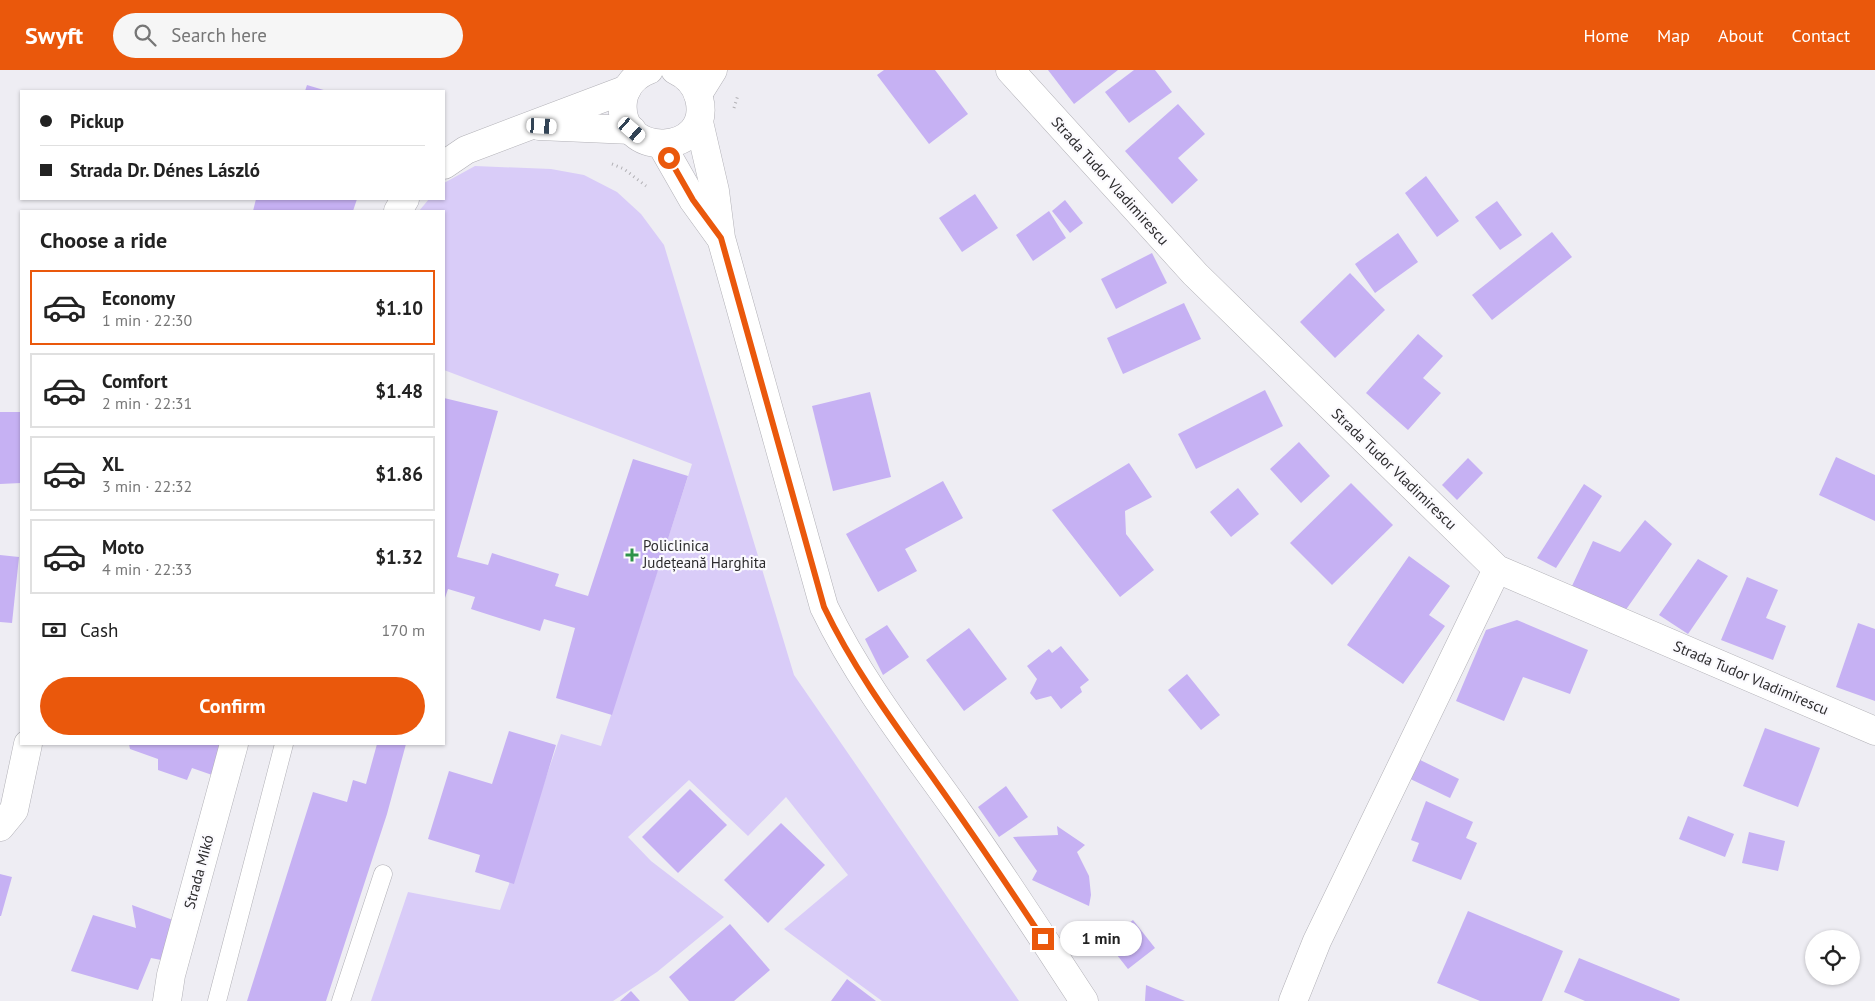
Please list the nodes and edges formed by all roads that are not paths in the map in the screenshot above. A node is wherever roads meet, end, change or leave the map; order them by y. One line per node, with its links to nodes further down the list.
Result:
1 (649, 70): 5 (street)
2 (675, 70): 6 (street)
3 (713, 70): 6 (street)
4 (1010, 70): 13 (street, Strada Tudor Vladimirescu)
5 (627, 89): 8 (street); 9 (street)
6 (698, 94): 7 (street)
7 (699, 122): 10 (street); 12 (street)
8 (527, 125): 9 (street); 11 (street)
9 (632, 130): 10 (street)
10 (661, 144): 12 (street)
11 (445, 164)
12 (721, 238): 23 (street)
13 (1497, 570): 14 (street, Strada Tudor Vladimirescu); 24 (street)
14 (1875, 731)
15 (28, 745): 18 (street)
16 (234, 745): 20 (street, Strada Mikó)
17 (284, 745): 21 (lane)
18 (0, 827)
19 (383, 874): 22 (lane)
20 (167, 1001)
21 (217, 1001)
22 (341, 1001)
23 (1084, 1001)
24 (1294, 1001)

